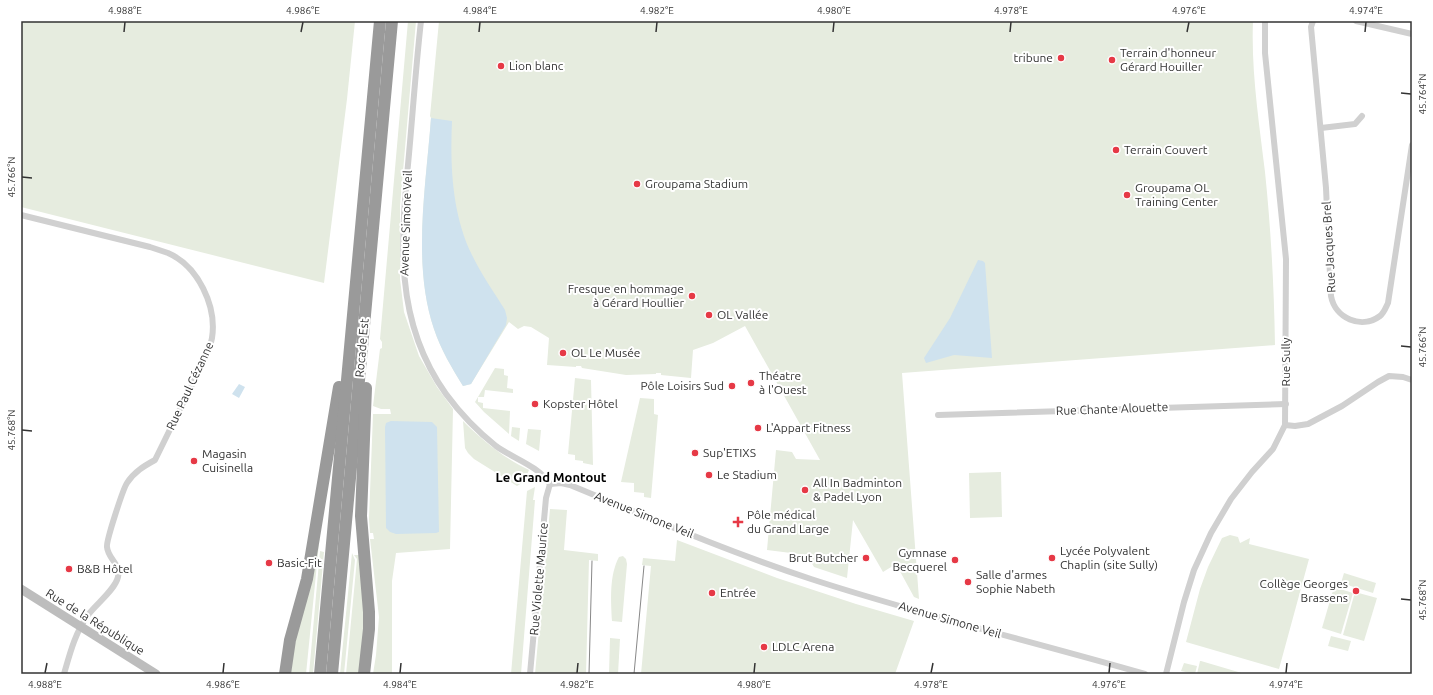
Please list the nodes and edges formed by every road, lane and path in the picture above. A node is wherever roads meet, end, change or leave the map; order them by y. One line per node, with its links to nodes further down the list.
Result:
1 (380, 21): 12 (highway, Rocade Est)
2 (392, 21): 13 (highway, Rocade Est)
3 (421, 21): 18 (street, Avenue Simone Veil)
4 (1265, 21): 15 (street, Rue Sully)
5 (1313, 21): 9 (street, Rue Jacques Brel)
6 (1356, 21): 7 (street)
7 (1412, 34)
8 (1362, 116): 9 (street)
9 (1321, 128): 10 (street, Rue Jacques Brel)
10 (1412, 146)
11 (21, 216): 20 (street, Rue Paul Cézanne)
12 (350, 345): 21 (highway); 26 (highway, Rocade Est)
13 (360, 367): 27 (highway, Rocade Est); 28 (highway)
14 (1412, 380): 17 (street)
15 (1286, 404): 16 (street, Rue Chante Alouette); 17 (street, Rue Sully)
16 (938, 415)
17 (1285, 425): 31 (street, Rue Sully)
18 (550, 484): 29 (street, Rue Violette Maurice); 30 (street, Avenue Simone Veil)
19 (21, 589): 20 (main road, Rue de la République)
20 (80, 627): 22 (street, Rue Paul Cézanne); 23 (main road, Rue de la République)
21 (287, 655): 24 (highway); 25 (highway)
22 (64, 674)
23 (156, 674)
24 (280, 674)
25 (285, 674)
26 (320, 674)
27 (332, 674)
28 (364, 674)
29 (530, 674)
30 (1145, 674)
31 (1166, 674)

